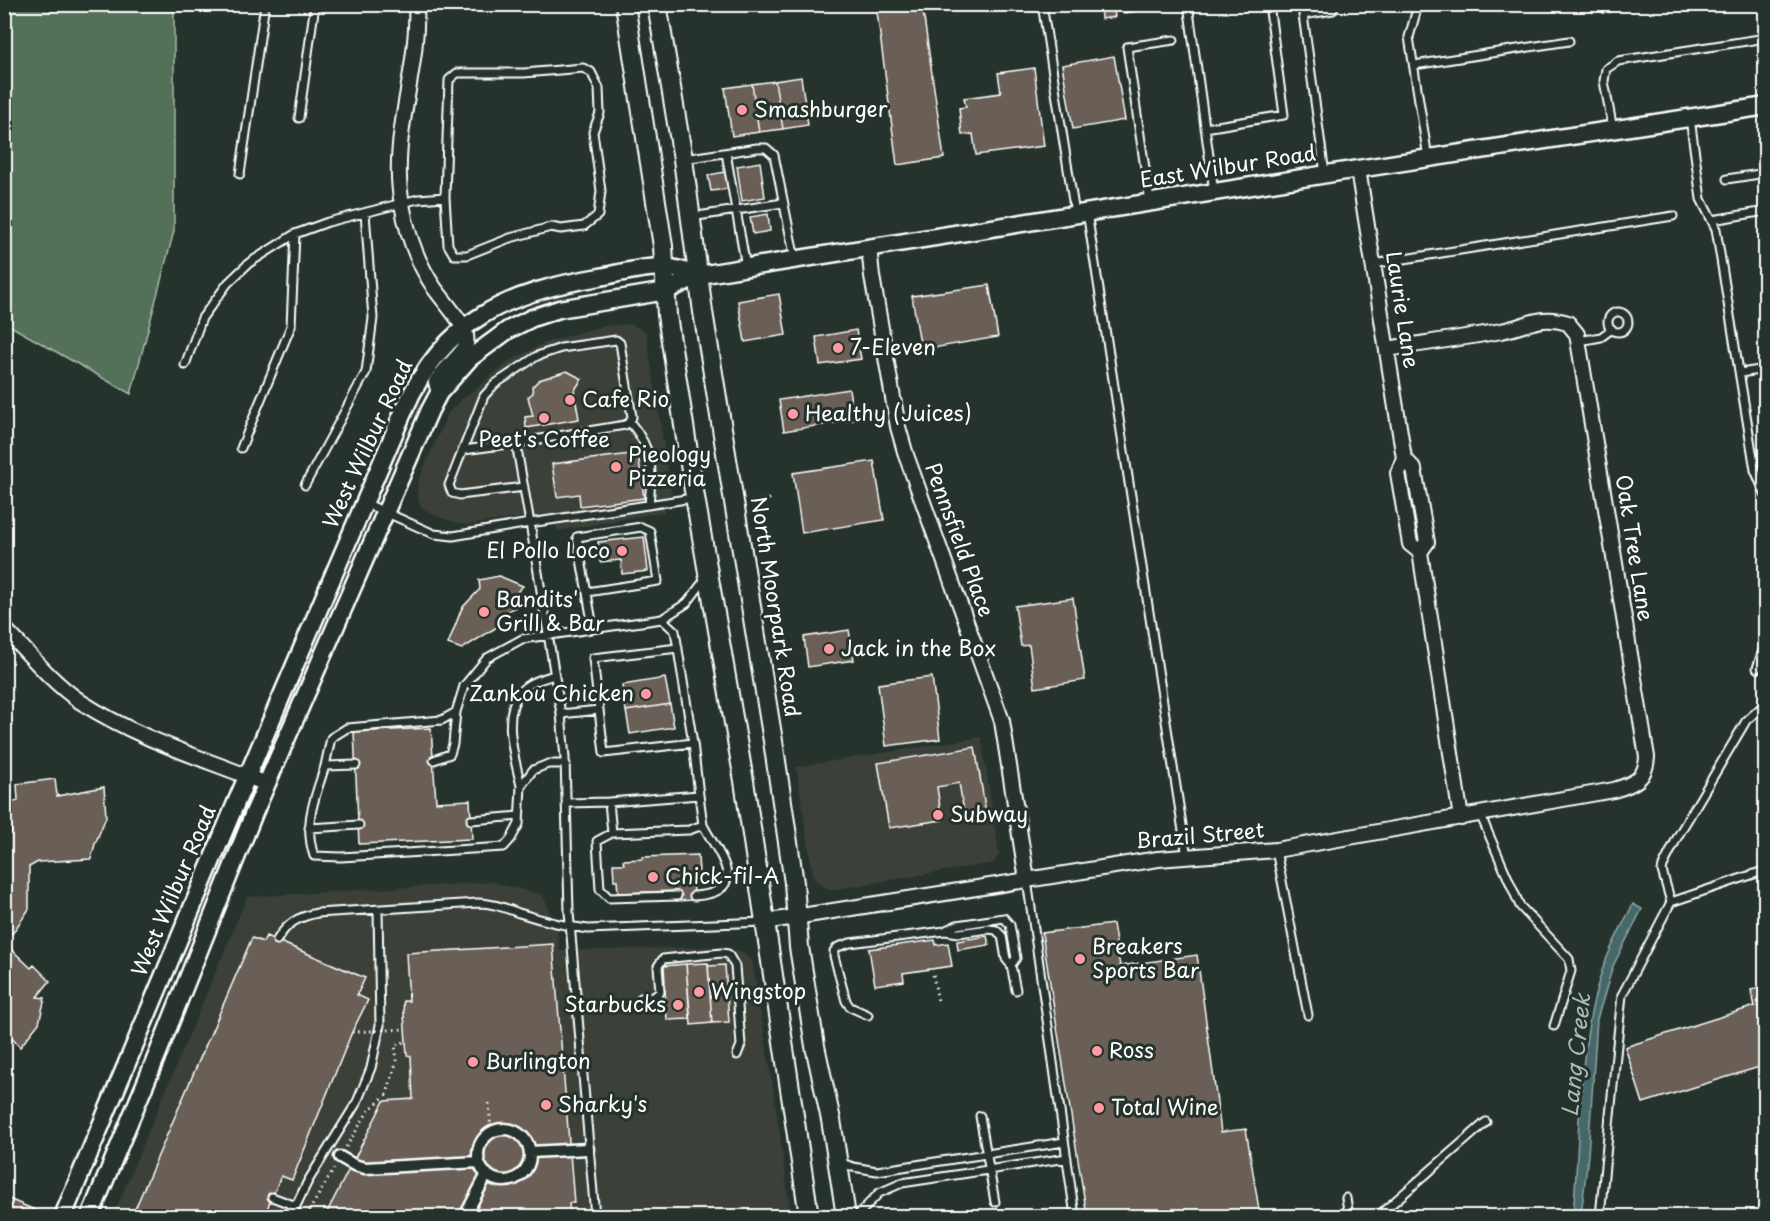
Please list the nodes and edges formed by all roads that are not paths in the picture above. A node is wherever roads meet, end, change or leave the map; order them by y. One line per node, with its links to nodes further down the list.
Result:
1 (265, 4): 25 (lane)
2 (315, 4): 16 (lane)
3 (416, 4): 32 (street)
4 (625, 4): 44 (main road)
5 (657, 4): 22 (main road, North Moorpark Road)
6 (1042, 4): 36 (lane)
7 (1188, 4): 18 (lane)
8 (1269, 4): 18 (lane)
9 (1332, 4): 26 (lane)
10 (1416, 4): 14 (lane)
11 (1766, 38): 19 (lane)
12 (1174, 40): 31 (lane)
13 (1569, 41): 14 (lane)
14 (1414, 66): 21 (lane)
15 (1766, 106): 17 (street, East Wilbur Road)
16 (299, 118)
17 (1690, 118): 19 (street, East Wilbur Road); 39 (lane)
18 (1205, 128): 28 (lane)
19 (1613, 130): 21 (street, East Wilbur Road)
20 (726, 153): 22 (lane); 30 (lane); 33 (lane)
21 (1428, 158): 23 (street, East Wilbur Road)
22 (683, 159): 38 (main road, North Moorpark Road)
23 (1358, 169): 26 (street, East Wilbur Road); 43 (street, Laurie Lane)
24 (1766, 173): 27 (lane)
25 (240, 174)
26 (1325, 174): 28 (street, East Wilbur Road)
27 (1727, 179)
28 (1214, 192): 31 (street, East Wilbur Road)
29 (445, 197): 29 (lane); 32 (lane)
30 (783, 202): 33 (lane); 42 (lane)
31 (1150, 202): 36 (street, East Wilbur Road)
32 (401, 203): 35 (lane); 48 (street)
33 (736, 210): 38 (lane); 45 (lane)
34 (1766, 211): 39 (lane)
35 (364, 213): 40 (lane); 60 (lane)
36 (1081, 213): 41 (street, East Wilbur Road); 103 (lane)
37 (1672, 216): 43 (lane)
38 (691, 217): 46 (main road, North Moorpark Road)
39 (1712, 220): 54 (lane)
40 (295, 234): 52 (lane); 58 (lane)
41 (869, 247): 42 (street, East Wilbur Road); 105 (street, Pennsfield Place)
42 (795, 259): 45 (street, East Wilbur Road)
43 (1373, 264): 51 (street, Laurie Lane)
44 (665, 267): 46 (street, West Wilbur Road); 47 (main road); 48 (street, West Wilbur Road)
45 (746, 267): 46 (street, East Wilbur Road)
46 (699, 275): 47 (street, West Wilbur Road); 110 (main road, North Moorpark Road)
47 (666, 291): 55 (street, West Wilbur Road); 63 (main road)
48 (464, 328): 55 (street); 64 (street, West Wilbur Road)
49 (1612, 329): 50 (lane)
50 (1579, 341): 51 (street, Oak Tree Lane); 88 (street, Oak Tree Lane)
51 (1387, 349): 96 (street, Laurie Lane)
52 (185, 365)
53 (1766, 369): 54 (lane)
54 (1740, 373): 62 (lane)
55 (439, 393): 66 (street, West Wilbur Road)
56 (630, 422): 57 (lane); 59 (lane); 65 (lane)
57 (516, 443): 59 (lane); 61 (lane)
58 (241, 448)
59 (464, 450): 61 (lane)
60 (304, 485)
61 (524, 487): 67 (lane)
62 (1766, 496)
63 (695, 497): 65 (lane); 68 (main road)
64 (364, 503): 66 (lane); 87 (street, West Wilbur Road)
65 (649, 506): 67 (lane)
66 (386, 514): 67 (lane); 89 (street, West Wilbur Road)
67 (530, 523): 73 (lane)
68 (709, 574): 70 (lane); 111 (main road)
69 (587, 592): 69 (lane); 71 (lane)
70 (662, 619): 71 (lane); 75 (lane)
71 (593, 627): 73 (lane)
72 (4, 628): 87 (street)
73 (547, 634): 77 (lane); 80 (lane)
74 (1766, 641): 76 (lane)
75 (678, 648): 79 (lane); 82 (lane)
76 (1757, 668)
77 (554, 675): 81 (lane); 90 (lane)
78 (1766, 703): 108 (lane)
79 (599, 710): 81 (lane); 82 (lane)
80 (456, 712): 83 (lane); 86 (lane)
81 (561, 714): 84 (lane)
82 (693, 743): 91 (lane)
83 (434, 760)
84 (566, 764): 90 (lane); 93 (lane)
85 (356, 765): 86 (lane)
86 (324, 766): 100 (lane)
87 (248, 776): 89 (street); 138 (street, West Wilbur Road)
88 (1638, 780): 94 (street, Brazil Street)
89 (267, 784): 139 (street, West Wilbur Road)
90 (521, 786): 95 (lane)
91 (699, 795): 92 (lane); 99 (lane)
92 (609, 802): 93 (lane); 101 (lane)
93 (568, 803): 112 (lane)
94 (1480, 814): 96 (street, Brazil Street); 120 (lane)
95 (519, 816): 97 (lane); 100 (lane)
96 (1461, 818): 102 (street, Brazil Street)
97 (471, 820)
98 (358, 825): 100 (lane)
99 (703, 825): 101 (lane); 107 (lane)
100 (309, 828)
101 (612, 833): 106 (lane)
102 (1276, 850): 103 (street, Brazil Street); 119 (lane)
103 (1187, 857): 105 (street, Brazil Street)
104 (1766, 870): 108 (lane)
105 (1027, 880): 110 (street, Brazil Street); 124 (lane)
106 (677, 896)
107 (694, 896)
108 (1671, 902): 149 (lane)
109 (378, 910): 112 (lane); 114 (lane); 137 (lane)
110 (796, 917): 111 (street, Brazil Street); 130 (main road, North Moorpark Road)
111 (764, 921): 112 (lane); 143 (main road)
112 (570, 927): 125 (lane)
113 (945, 931): 115 (lane); 115 (lane); 118 (lane)
114 (277, 940)
115 (1011, 965): 116 (lane)
116 (1016, 990)
117 (641, 998): 121 (lane)
118 (868, 1015)
119 (1308, 1015)
120 (1554, 1026)
121 (737, 1055)
122 (980, 1116): 127 (lane)
123 (1486, 1122): 148 (lane)
124 (1065, 1142): 127 (lane); 129 (lane)
125 (588, 1149): 126 (street); 142 (lane)
126 (530, 1152): 131 (street); 133 (street)
127 (987, 1154): 130 (lane); 132 (lane)
128 (340, 1157): 131 (street)
129 (1066, 1158): 132 (lane); 146 (lane)
130 (837, 1161): 144 (main road, North Moorpark Road)
131 (479, 1162): 133 (street)
132 (989, 1170): 136 (lane); 145 (lane)
133 (486, 1174): 141 (street)
134 (272, 1197): 137 (lane)
135 (1346, 1198): 147 (lane)
136 (995, 1202)
137 (296, 1206): 140 (lane)
138 (63, 1216)
139 (90, 1216)
140 (291, 1216)
141 (465, 1216)
142 (595, 1216)
143 (809, 1216)
144 (846, 1216)
145 (857, 1216)
146 (1075, 1216)
147 (1349, 1216)
148 (1378, 1216)
149 (1600, 1216)

